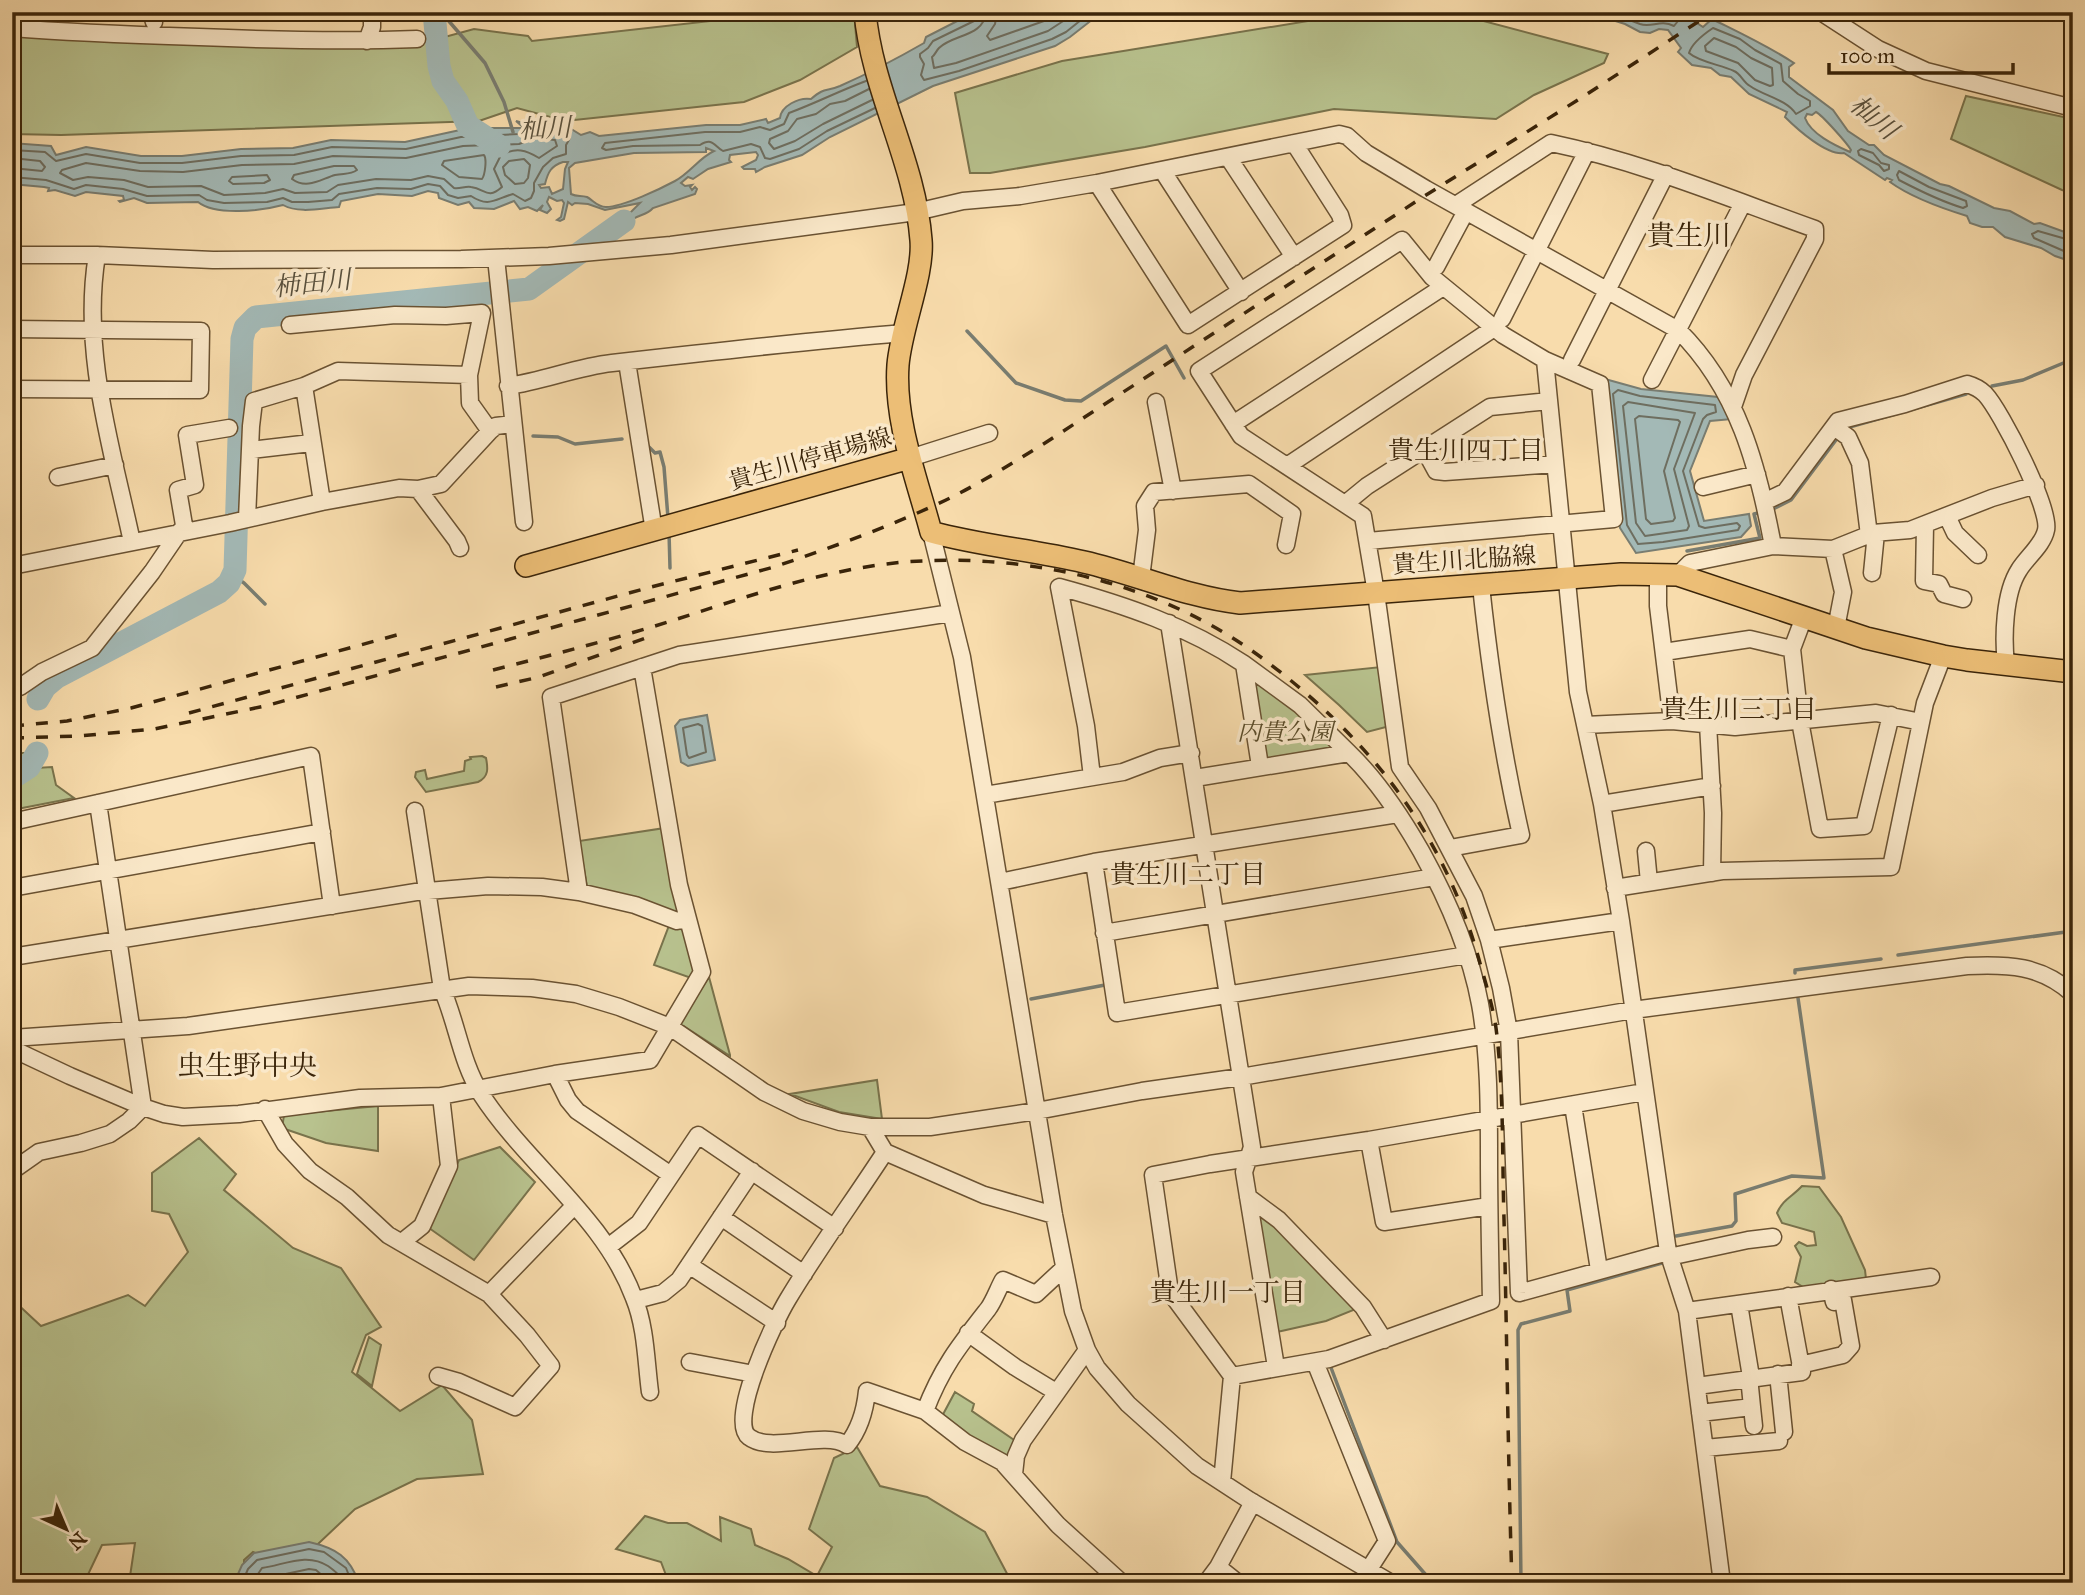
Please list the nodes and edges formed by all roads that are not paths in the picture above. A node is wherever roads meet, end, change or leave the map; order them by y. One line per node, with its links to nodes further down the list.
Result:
1 (372, 12): 6 (street)
2 (865, 12): 15 (main road, 貴生川停車場線)
3 (1821, 12): 7 (street)
4 (12, 28): 6 (street)
5 (418, 39): 6 (street)
6 (367, 41)
7 (2073, 108)
8 (1294, 144): 10 (street); 16 (street); 20 (street)
9 (1587, 150): 12 (street); 16 (street); 17 (street)
10 (1228, 157): 11 (street); 20 (street)
11 (1162, 170): 13 (street); 25 (street)
12 (1666, 174): 14 (street); 24 (street)
13 (1097, 183): 15 (street); 25 (street)
14 (1743, 203): 30 (street); 43 (street)
15 (915, 205): 21 (street); 31 (main road, 貴生川停車場線)
16 (1461, 208): 17 (street); 22 (street)
17 (1536, 250): 24 (street); 26 (street)
18 (12, 255): 19 (street)
19 (97, 256): 21 (street); 29 (street)
20 (1294, 257): 25 (street)
21 (496, 258): 38 (street)
22 (1436, 267)
23 (1443, 287): 26 (street); 45 (street); 45 (street)
24 (1608, 290): 30 (street); 33 (street)
25 (1241, 292)
26 (1498, 323): 32 (street); 56 (street)
27 (290, 325): 35 (street)
28 (12, 329): 29 (street)
29 (92, 330): 40 (street); 40 (street)
30 (1678, 330): 36 (street); 43 (street)
31 (904, 333): 34 (street); 53 (main road, 貴生川停車場線)
32 (1545, 360): 42 (street); 69 (street)
33 (1572, 360)
34 (627, 362): 38 (street); 72 (street)
35 (469, 375): 37 (street); 48 (street)
36 (1652, 380)
37 (304, 386): 50 (street); 52 (street)
38 (508, 386): 44 (street)
39 (12, 389): 40 (street)
40 (100, 390): 55 (street)
41 (1156, 401): 62 (street)
42 (1549, 401): 51 (street); 54 (street)
43 (1733, 407): 57 (street)
44 (512, 424): 48 (street); 68 (street)
45 (1233, 424): 56 (street)
46 (1834, 427): 59 (street); 65 (street); 74 (street)
47 (229, 428): 71 (street)
48 (490, 431): 61 (street)
49 (989, 433): 53 (street)
50 (311, 443): 52 (street); 63 (street)
51 (1424, 449): 54 (street); 64 (street)
52 (251, 450): 67 (street)
53 (910, 458): 72 (main road, 貴生川停車場線); 73 (main road)
54 (1555, 464): 69 (street)
55 (115, 465): 58 (street); 76 (street)
56 (1287, 466): 64 (street)
57 (1757, 474): 60 (street); 65 (street)
58 (58, 477)
59 (2036, 485): 66 (street); 99 (street)
60 (1703, 487)
61 (418, 489): 63 (street); 79 (street)
62 (1173, 491): 77 (street); 86 (street)
63 (322, 502): 67 (street)
64 (1345, 505): 75 (street)
65 (1766, 508): 78 (street)
66 (1947, 516): 70 (street); 81 (street)
67 (239, 521): 71 (street)
68 (524, 522)
69 (1560, 524): 75 (street); 87 (street)
70 (1925, 525): 74 (street); 90 (street)
71 (183, 531): 76 (street); 102 (street)
72 (654, 531): 83 (main road, 貴生川停車場線)
73 (931, 532): 86 (main road, 貴生川北脇線); 91 (street)
74 (1873, 534): 80 (street); 84 (street)
75 (1367, 541): 89 (street)
76 (132, 542): 82 (street)
77 (1286, 544)
78 (1773, 546): 80 (street); 85 (street)
79 (460, 548)
80 (1833, 549): 94 (street)
81 (1978, 555)
82 (12, 566)
83 (526, 566)
84 (1872, 573)
85 (1668, 574): 87 (main road, 貴生川北脇線); 92 (main road, 貴生川北脇線); 96 (street)
86 (1140, 578): 89 (main road, 貴生川北脇線)
87 (1565, 578): 88 (main road, 貴生川北脇線); 108 (street)
88 (1481, 586): 89 (main road, 貴生川北脇線); 123 (street)
89 (1376, 593): 123 (street)
90 (1963, 598)
91 (951, 613): 100 (street); 115 (street)
92 (1804, 617): 94 (main road, 貴生川北脇線); 95 (street)
93 (1169, 623): 98 (street); 109 (street); 112 (street)
94 (1836, 628): 97 (main road, 貴生川北脇線)
95 (1792, 649): 96 (street); 105 (street)
96 (1664, 652): 104 (street)
97 (1943, 656): 99 (main road, 貴生川北脇線); 106 (street)
98 (1244, 664): 110 (street); 111 (street)
99 (2007, 664): 101 (main road, 貴生川北脇線)
100 (642, 667): 134 (street); 137 (street)
101 (2073, 672)
102 (12, 687)
103 (1891, 715): 105 (street); 105 (street); 106 (street)
104 (1672, 720): 107 (street); 108 (street)
105 (1800, 721): 107 (street)
106 (1921, 722): 127 (street)
107 (1708, 724): 114 (street)
108 (1585, 725): 117 (street)
109 (1191, 752): 112 (street); 113 (street)
110 (1349, 752): 111 (street); 119 (street)
111 (1260, 766): 113 (street)
112 (1092, 777): 115 (street)
113 (1195, 778): 122 (street)
114 (1712, 786): 117 (street); 127 (street)
115 (985, 795): 129 (street)
116 (98, 803): 120 (street); 121 (street); 126 (street)
117 (1602, 804): 132 (street)
118 (415, 811): 133 (street)
119 (1398, 814): 122 (street); 128 (street)
120 (12, 822)
121 (322, 832): 126 (street); 135 (street)
122 (1204, 843): 125 (street); 136 (street)
123 (1450, 848): 140 (street)
124 (1646, 851): 130 (street)
125 (1094, 862): 129 (street); 139 (street)
126 (108, 871): 131 (street); 141 (street)
127 (1712, 873): 130 (street)
128 (1434, 877): 136 (street); 142 (street)
129 (1000, 881): 161 (street)
130 (1649, 882): 132 (street)
131 (12, 888)
132 (1615, 888): 138 (street)
133 (428, 891): 134 (street); 135 (street); 144 (street)
134 (579, 892): 137 (street)
135 (332, 906): 141 (street)
136 (1217, 914): 139 (street); 146 (street)
137 (687, 919): 148 (street)
138 (1621, 920): 140 (street); 147 (street)
139 (1104, 933): 146 (street)
140 (1489, 940): 150 (street)
141 (119, 941): 143 (street); 149 (street)
142 (1467, 955): 146 (street); 151 (street)
143 (12, 957)
144 (442, 989): 148 (street); 149 (street); 155 (street)
145 (2073, 994): 147 (street)
146 (1228, 995): 154 (street)
147 (1633, 1010): 150 (street); 156 (street)
148 (670, 1027): 153 (street); 164 (street)
149 (131, 1030): 152 (street); 159 (street)
150 (1508, 1032): 151 (street); 162 (street)
151 (1485, 1036): 154 (street); 163 (street)
152 (12, 1040): 159 (street)
153 (555, 1074): 155 (street); 170 (street)
154 (1241, 1077): 161 (street); 167 (street)
155 (479, 1090): 157 (street); 172 (street)
156 (1644, 1093): 158 (street); 180 (street)
157 (441, 1096): 160 (street); 178 (street)
158 (1573, 1105): 162 (street); 183 (street)
159 (143, 1107): 160 (street); 168 (street)
160 (265, 1109): 178 (street)
161 (1037, 1111): 164 (street); 174 (street)
162 (1513, 1116): 163 (street); 183 (street)
163 (1489, 1120): 165 (street); 173 (street)
164 (870, 1126): 166 (street)
165 (1369, 1140): 167 (street); 173 (street)
166 (885, 1152): 174 (street); 176 (street)
167 (1248, 1159): 171 (street); 203 (street)
168 (12, 1171)
169 (752, 1171): 170 (street); 175 (street); 176 (street)
170 (670, 1175): 179 (street)
171 (1248, 1197): 194 (street); 199 (street)
172 (574, 1206): 179 (street); 187 (street)
173 (1489, 1206): 194 (street)
174 (1054, 1215): 182 (street)
175 (721, 1217): 181 (street); 184 (street)
176 (835, 1228): 184 (street)
177 (1773, 1237): 180 (street)
178 (402, 1242): 187 (street)
179 (608, 1247): 189 (street)
180 (1669, 1255): 183 (street); 191 (street)
181 (689, 1265): 189 (street); 192 (street)
182 (1065, 1268): 193 (street); 195 (street)
183 (1599, 1270)
184 (804, 1274): 192 (street)
185 (1931, 1277): 186 (street)
186 (1831, 1289): 188 (street); 198 (street)
187 (489, 1294): 202 (street)
188 (1788, 1296): 190 (street); 198 (street)
189 (636, 1300): 206 (street)
190 (1739, 1304): 191 (street); 204 (street)
191 (1687, 1311): 205 (street)
192 (777, 1323): 200 (street)
193 (968, 1334): 207 (street); 209 (street)
194 (1384, 1340): 197 (street)
195 (1087, 1350): 207 (street); 214 (street)
196 (690, 1362): 200 (street)
197 (1315, 1362): 199 (street); 217 (street)
198 (1800, 1364): 201 (street)
199 (1276, 1367): 203 (street)
200 (754, 1374): 209 (street)
201 (1778, 1374): 204 (street); 212 (street)
202 (438, 1376)
203 (1231, 1376): 214 (street)
204 (1750, 1377): 205 (street); 208 (street)
205 (1697, 1386): 210 (street)
206 (650, 1392)
207 (1056, 1392): 213 (street)
208 (1752, 1408): 210 (street); 211 (street)
209 (925, 1411): 213 (street)
210 (1700, 1413): 212 (street)
211 (1754, 1426)
212 (1705, 1448): 222 (street)
213 (1014, 1474): 218 (street)
214 (1222, 1482): 215 (street)
215 (1253, 1502): 216 (street); 217 (street)
216 (1218, 1567): 219 (street); 220 (street)
217 (1369, 1569): 221 (street)
218 (1122, 1583)
219 (1206, 1583)
220 (1238, 1583)
221 (1391, 1583)
222 (1722, 1583)

